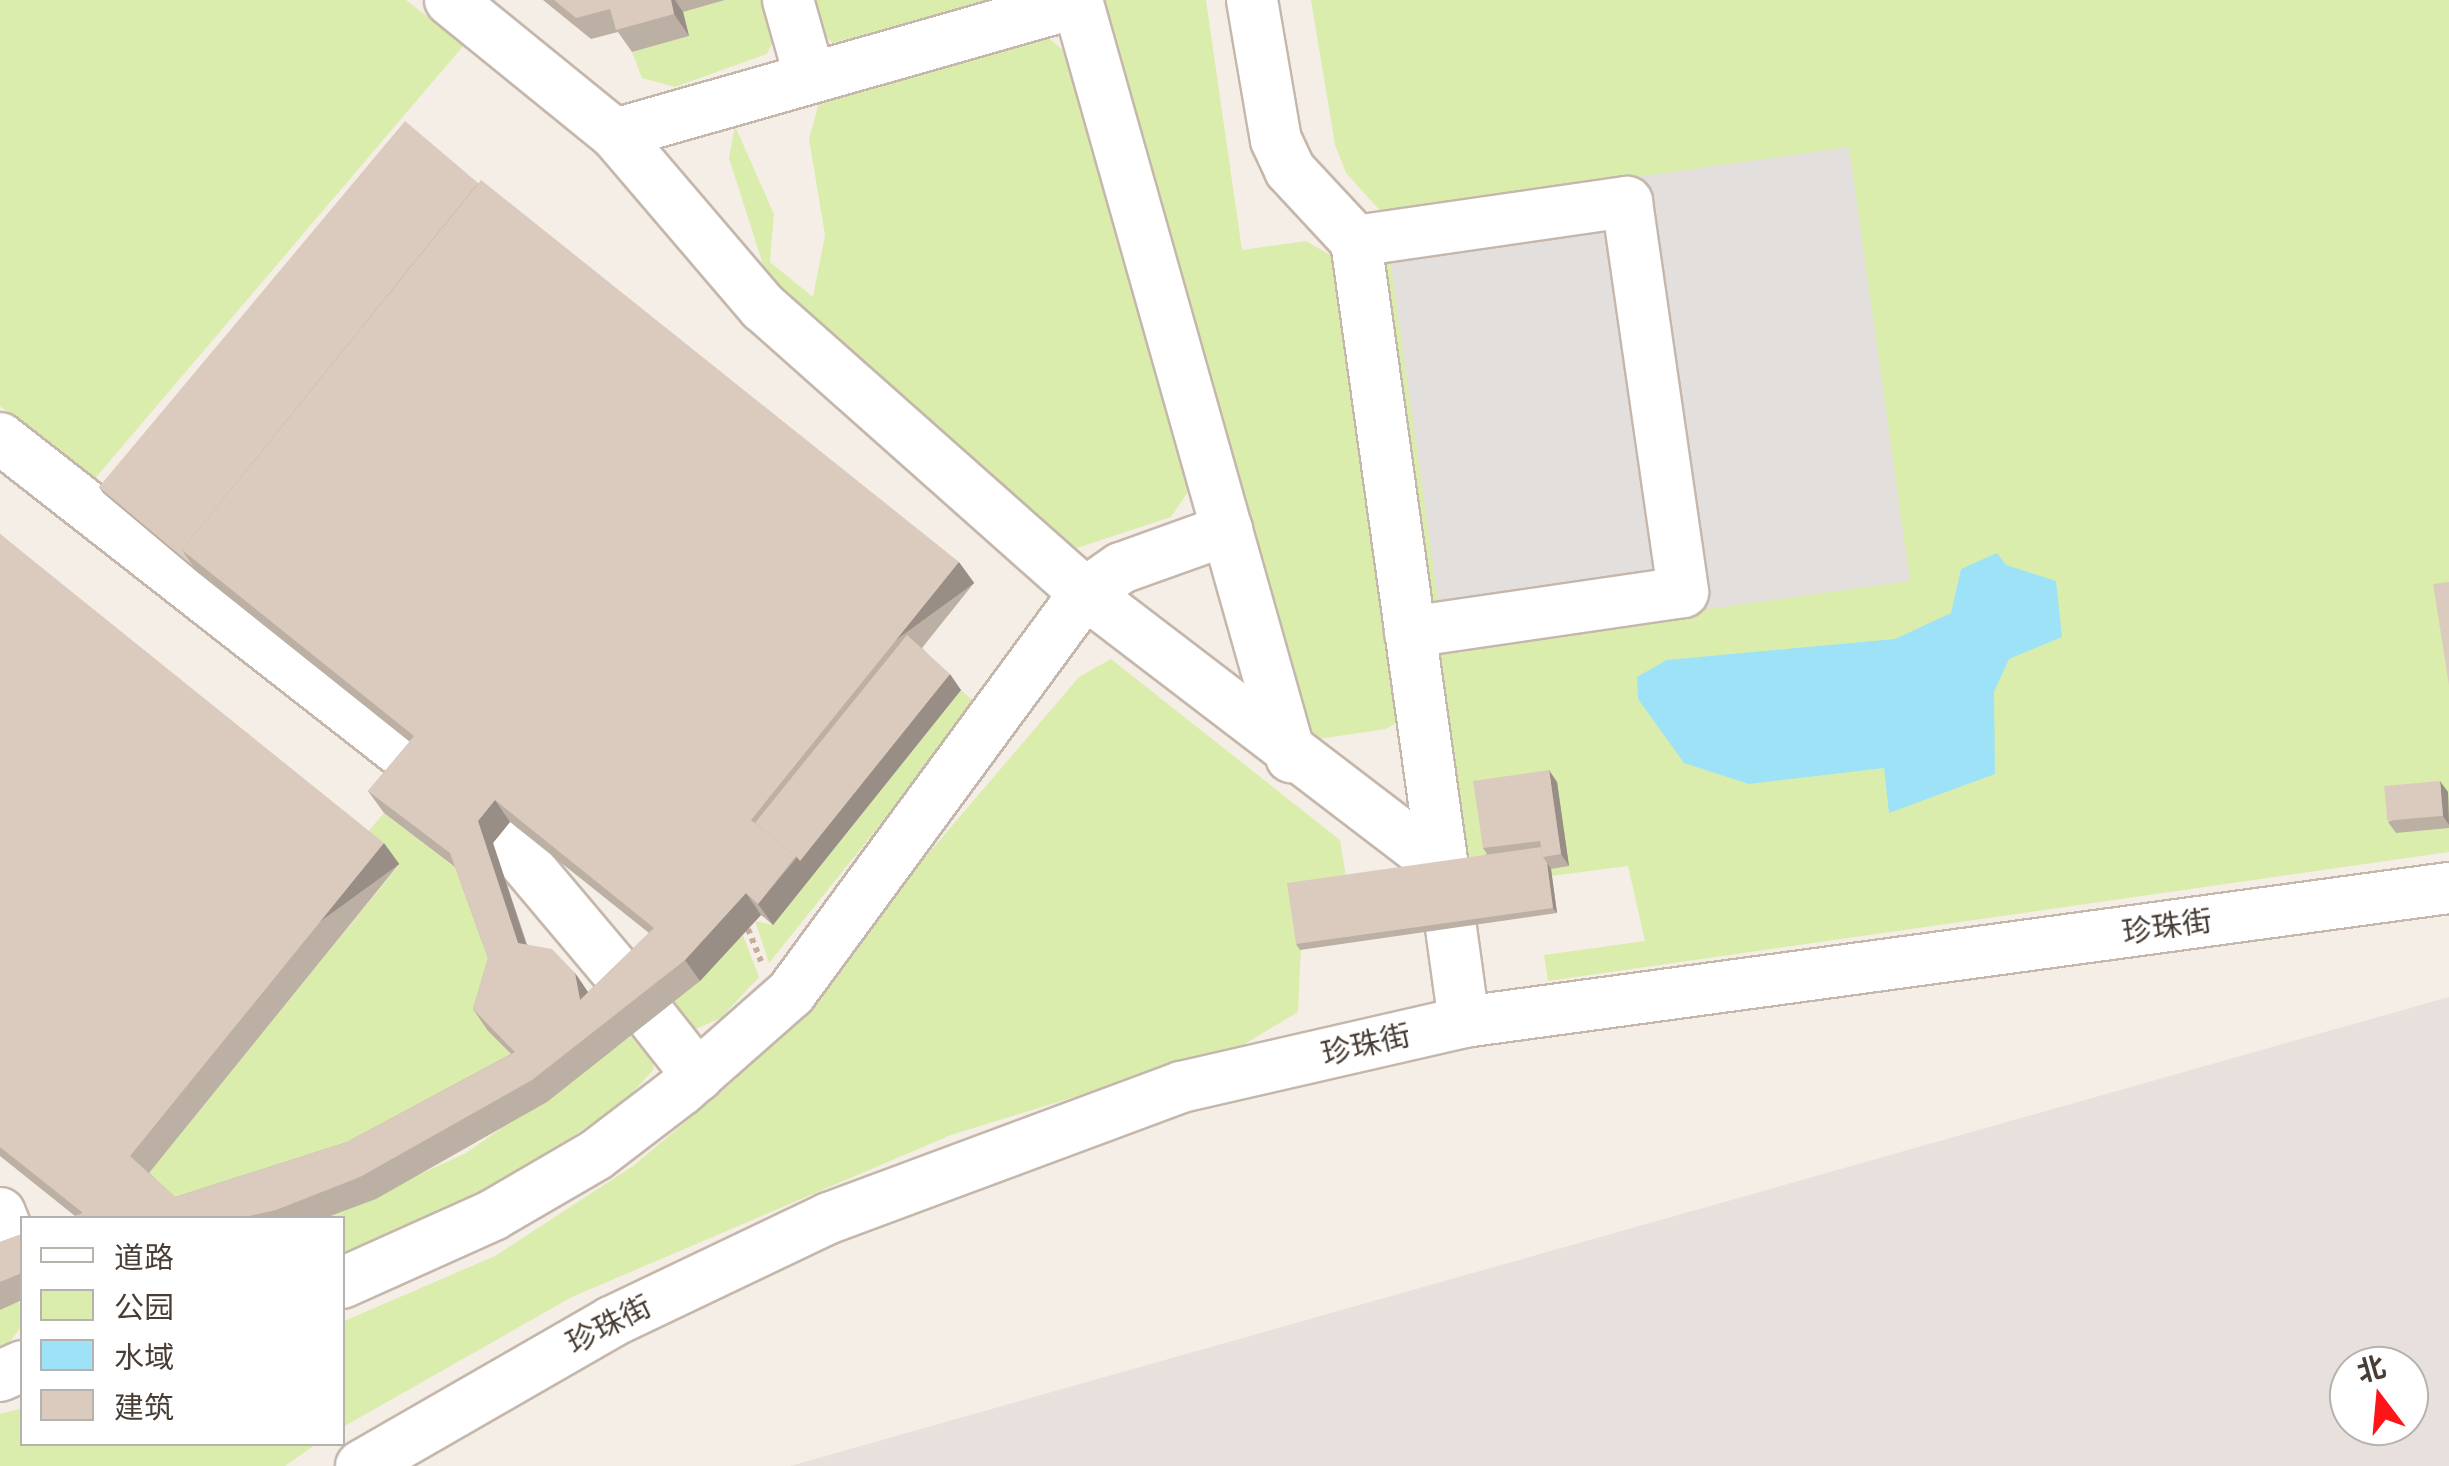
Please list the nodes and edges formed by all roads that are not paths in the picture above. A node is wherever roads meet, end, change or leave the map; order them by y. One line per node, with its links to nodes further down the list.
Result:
1 (450, 0): 6 (street)
2 (788, 0): 5 (street)
3 (1252, 0): 7 (street)
4 (1077, 1): 5 (street); 9 (street)
5 (810, 78): 6 (street)
6 (615, 134): 10 (street)
7 (1356, 241): 11 (street); 11 (street)
8 (0, 438): 13 (street)
9 (1227, 530): 10 (street); 12 (street)
10 (1086, 592): 12 (street); 18 (street)
11 (1410, 632): 12 (street)
12 (1291, 757)
13 (422, 768)
14 (500, 833): 18 (street)
15 (2449, 888): 17 (street, 珍珠街)
16 (1452, 928): 17 (street)
17 (1464, 1022): 22 (street, 珍珠街)
18 (698, 1076): 21 (street)
19 (0, 1213): 20 (street)
20 (19, 1260)
21 (345, 1282)
22 (362, 1466)

